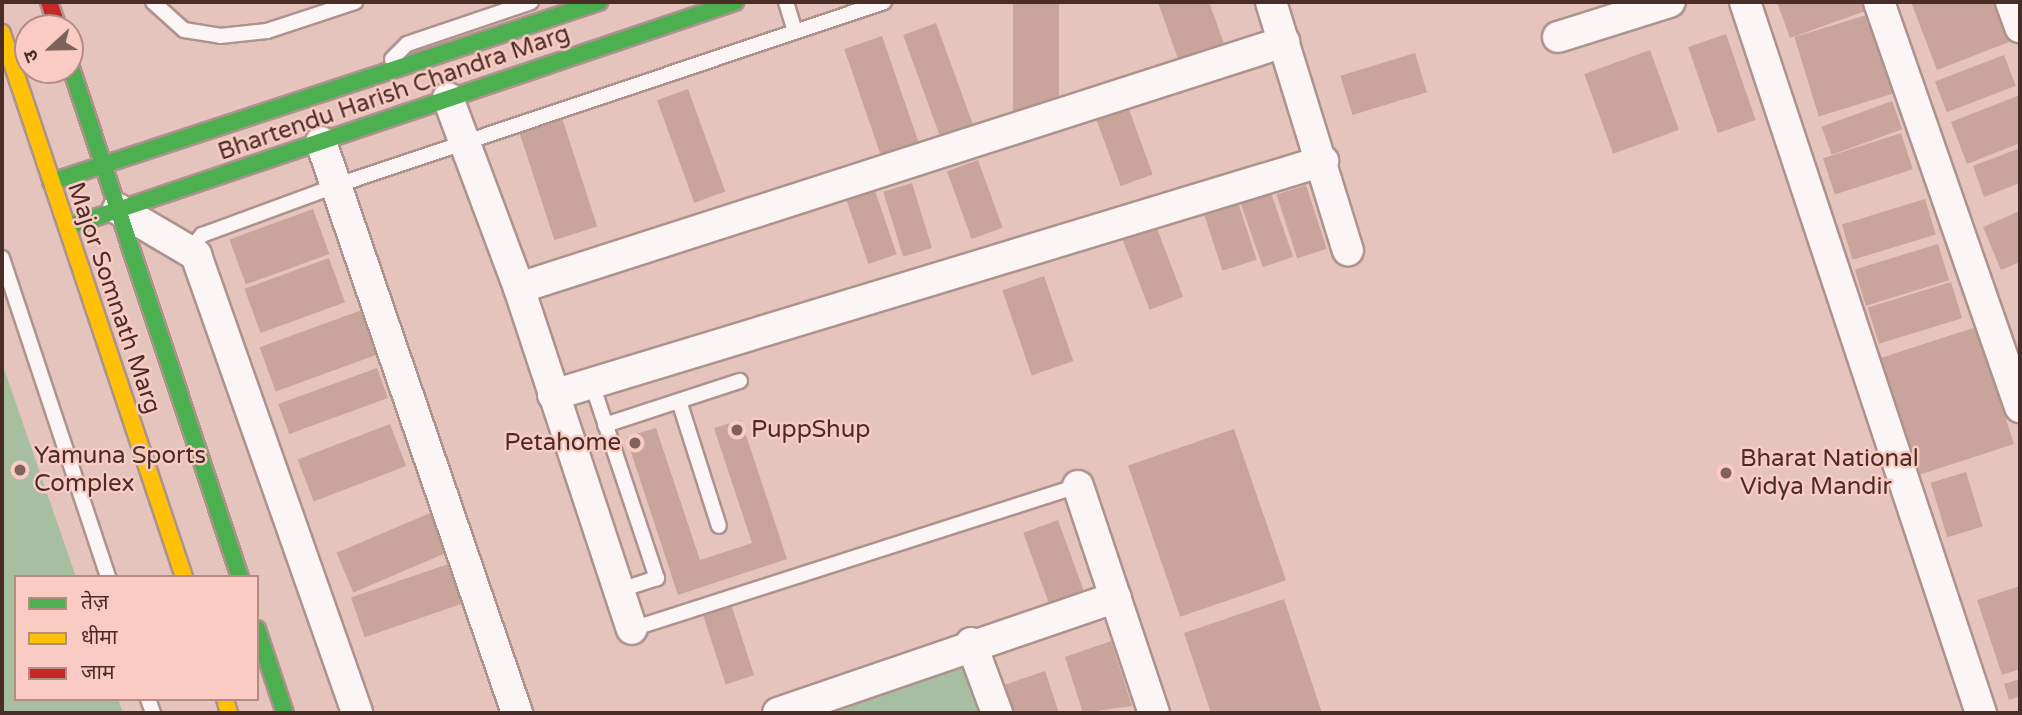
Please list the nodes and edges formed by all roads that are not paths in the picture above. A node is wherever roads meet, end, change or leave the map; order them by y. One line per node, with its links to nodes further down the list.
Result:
1 (153, 2): 2 (lane)
2 (355, 2)
3 (531, 2): 19 (lane)
4 (599, 2): 19 (main road, Bhartendu Harish Chandra Marg)
5 (735, 2): 21 (main road, Bhartendu Harish Chandra Marg)
6 (786, 2): 14 (lane)
7 (884, 2): 14 (lane)
8 (1271, 2): 17 (street)
9 (1670, 2): 16 (street)
10 (1745, 2): 56 (street)
11 (1879, 2): 38 (street)
12 (2011, 2): 13 (street)
13 (2020, 27)
14 (795, 31): 22 (lane)
15 (2, 33): 18 (main road, Major Somnath Marg)
16 (1558, 37)
17 (1284, 42): 24 (street); 33 (street)
18 (7, 68): 26 (main road, Major Somnath Marg)
19 (385, 72): 25 (main road, Bhartendu Harish Chandra Marg)
20 (76, 84): 25 (main road, Major Somnath Marg)
21 (448, 98): 22 (street); 23 (main road, Bhartendu Harish Chandra Marg)
22 (464, 141): 27 (lane); 33 (street)
23 (321, 142): 27 (street); 28 (main road, Bhartendu Harish Chandra Marg)
24 (1323, 161): 30 (street); 35 (street)
25 (104, 165): 26 (main road, Bhartendu Harish Chandra Marg); 28 (main road, Major Somnath Marg)
26 (51, 182): 29 (main road, Major Somnath Marg)
27 (335, 186): 31 (lane); 52 (street)
28 (118, 209): 29 (main road, Bhartendu Harish Chandra Marg); 31 (street); 44 (main road, Major Somnath Marg)
29 (67, 227): 43 (main road, Major Somnath Marg)
30 (1348, 250)
31 (189, 251): 51 (street)
32 (2, 258): 42 (lane)
33 (519, 288): 36 (street)
34 (740, 381): 37 (lane)
35 (592, 384): 36 (street); 39 (lane)
36 (553, 395): 45 (street)
37 (679, 401): 39 (lane); 41 (lane)
38 (2020, 407)
39 (605, 425): 45 (lane)
40 (1078, 485): 46 (street); 47 (lane)
41 (719, 526)
42 (107, 575)
43 (183, 575)
44 (239, 575)
45 (619, 590): 47 (street)
46 (1116, 597): 49 (street); 55 (street)
47 (632, 629)
48 (259, 635): 50 (main road)
49 (971, 643): 53 (street); 54 (street)
50 (285, 713)
51 (357, 713)
52 (517, 713)
53 (778, 713)
54 (996, 713)
55 (1154, 713)
56 (1981, 713)

